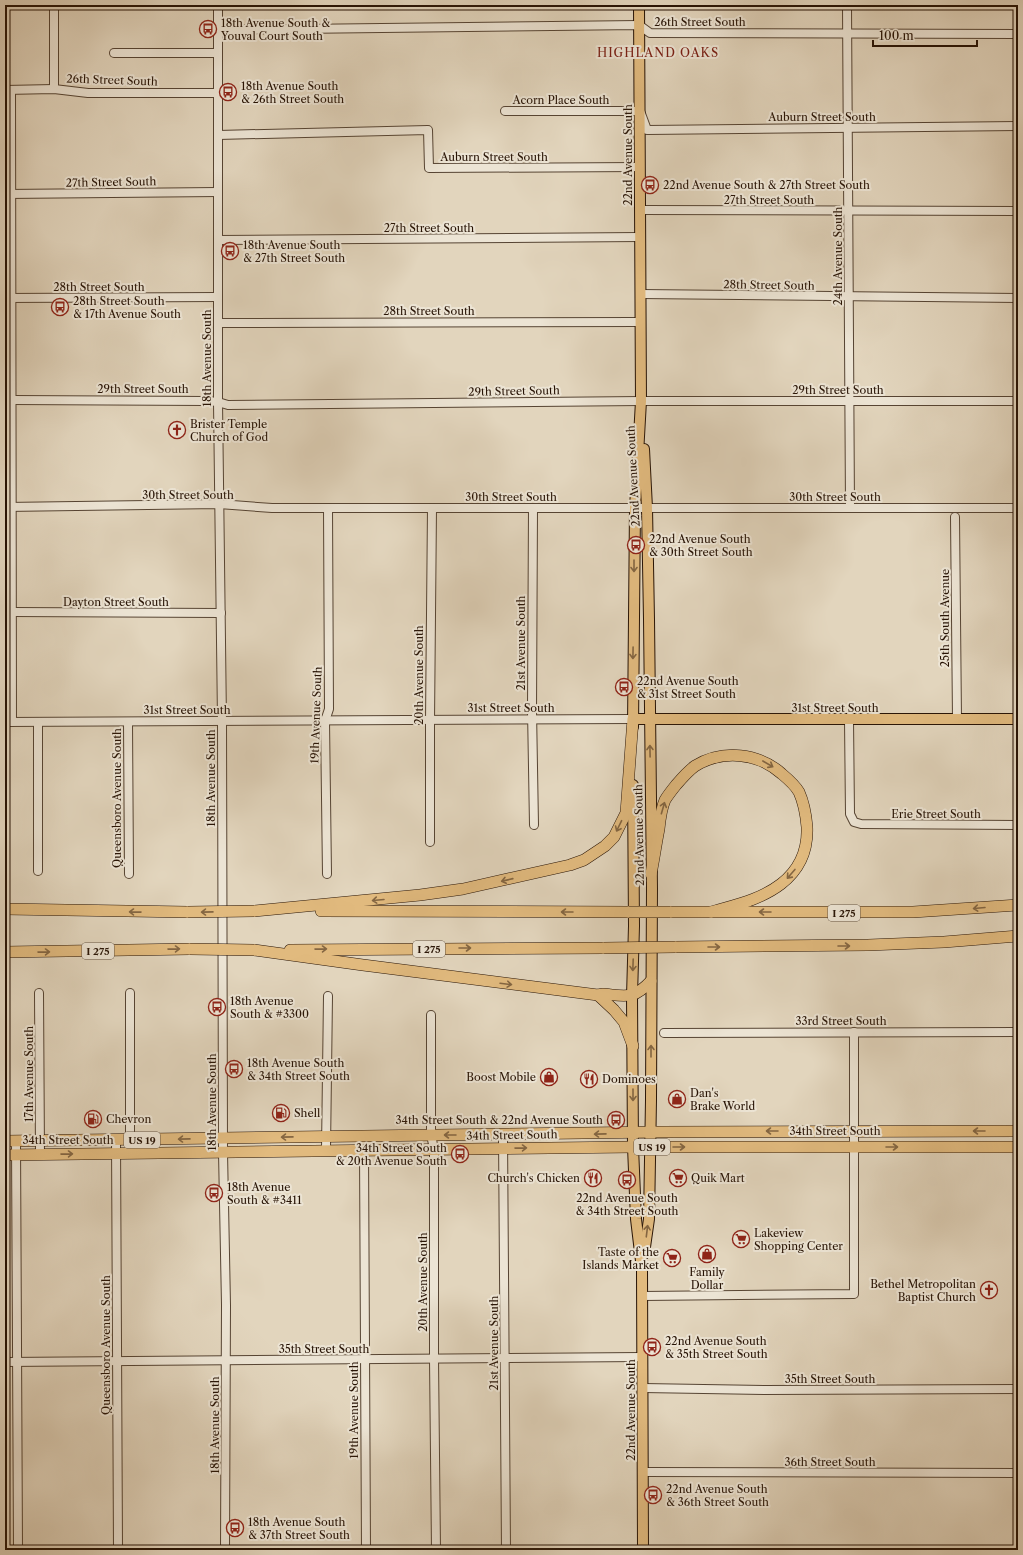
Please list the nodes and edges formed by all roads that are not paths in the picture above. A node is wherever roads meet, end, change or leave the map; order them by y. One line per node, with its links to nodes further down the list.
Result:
1 (54, 5): 11 (street)
2 (218, 5): 6 (street, 18th Avenue South)
3 (639, 5): 5 (main road, 22nd Avenue South)
4 (847, 5): 7 (street, 24th Avenue South)
5 (639, 25): 6 (street, 26th Street South); 7 (street, 26th Street South); 15 (main road, 22nd Avenue South)
6 (218, 30): 9 (street, 18th Avenue South)
7 (848, 34): 8 (street, 26th Street South); 17 (street, 24th Avenue South)
8 (1018, 34)
9 (218, 53): 10 (street); 13 (street, 18th Avenue South)
10 (114, 54)
11 (54, 89): 12 (street, 26th Street South); 13 (street, 26th Street South)
12 (8, 90): 21 (street)
13 (218, 93): 18 (street, 18th Avenue South)
14 (506, 111): 15 (street, Acorn Place South)
15 (640, 111): 17 (street, Auburn Street South); 19 (main road, 22nd Avenue South)
16 (1018, 126): 17 (street, Auburn Street South)
17 (848, 128): 23 (street, 24th Avenue South)
18 (218, 135): 19 (street, Auburn Street South); 20 (street, 18th Avenue South)
19 (640, 167): 22 (main road, 22nd Avenue South)
20 (218, 192): 21 (street, 27th Street South); 26 (street, 18th Avenue South)
21 (8, 194): 30 (street)
22 (640, 210): 23 (street, 27th Street South); 25 (main road, 22nd Avenue South)
23 (848, 211): 24 (street, 27th Street South); 28 (street, 24th Avenue South)
24 (1018, 211)
25 (640, 238): 26 (street, 27th Street South); 27 (main road, 22nd Avenue South)
26 (218, 240): 29 (street, 18th Avenue South)
27 (640, 294): 28 (street, 28th Street South); 32 (main road, 22nd Avenue South)
28 (849, 296): 31 (street, 28th Street South); 35 (street, 24th Avenue South)
29 (218, 297): 30 (street, 28th Street South); 33 (street, 18th Avenue South)
30 (8, 298): 38 (street)
31 (1018, 298)
32 (640, 322): 33 (street, 28th Street South); 34 (main road, 22nd Avenue South)
33 (218, 323): 37 (street, 18th Avenue South)
34 (641, 401): 35 (street, 29th Street South); 37 (street, 29th Street South); 44 (main road, 22nd Avenue South); 45 (main road, 22nd Avenue South)
35 (849, 401): 36 (street, 29th Street South); 46 (street, 24th Avenue South)
36 (1018, 401)
37 (218, 402): 38 (street, 29th Street South); 39 (street, 18th Avenue South)
38 (9, 404): 40 (street)
39 (220, 504): 40 (street, 30th Street South); 41 (street, 30th Street South); 50 (street, 18th Avenue South)
40 (8, 506): 49 (street)
41 (328, 508): 42 (street, 30th Street South); 56 (street, 19th Avenue South)
42 (432, 508): 43 (street, 30th Street South); 57 (street, 20th Avenue South)
43 (533, 508): 44 (street, 30th Street South); 58 (street, 21st Avenue South)
44 (635, 508): 45 (street, 30th Street South); 51 (main road, 22nd Avenue South, one-way to 51)
45 (647, 508): 46 (street, 30th Street South); 52 (main road, 22nd Avenue South)
46 (850, 508): 47 (street, 30th Street South)
47 (1018, 508)
48 (955, 517): 53 (street, 25th South Avenue)
49 (12, 612): 50 (street, Dayton Street South); 59 (street)
50 (220, 613): 62 (street, 18th Avenue South)
51 (633, 719): 52 (main road, 31st Street South); 58 (street, 31st Street South); 72 (highway, one-way to 72); 82 (main road, 22nd Avenue South, one-way to 82)
52 (649, 719): 55 (main road, 31st Street South); 69 (main road, 22nd Avenue South, one-way to 52)
53 (957, 719): 54 (main road, 31st Street South); 55 (main road, 31st Street South)
54 (1018, 719)
55 (849, 720): 64 (street, Erie Street South)
56 (325, 721): 57 (street, 31st Street South); 62 (street, 31st Street South); 68 (street, 19th Avenue South)
57 (430, 721): 58 (street, 31st Street South); 65 (street, 20th Avenue South)
58 (532, 721): 63 (street, 21st Avenue South)
59 (9, 722): 60 (street, 31st Street South)
60 (38, 722): 61 (street, 31st Street South); 66 (street)
61 (128, 722): 62 (street, 31st Street South); 67 (street, Queensboro Avenue South)
62 (222, 722): 95 (street, 18th Avenue South)
63 (534, 825)
64 (1018, 825)
65 (430, 842)
66 (38, 871)
67 (129, 874)
68 (327, 874)
69 (651, 874): 73 (highway, one-way to 73); 77 (main road, 22nd Avenue South)
70 (1018, 905): 73 (highway, I 275, one-way to 73)
71 (5, 909): 72 (highway, I 275, one-way to 71, bridge)
72 (254, 911): 73 (highway, I 275, one-way to 72, bridge)
73 (711, 912)
74 (1018, 936): 75 (highway, I 275, one-way to 74, bridge)
75 (254, 950): 76 (highway, I 275, one-way to 75, bridge); 80 (highway, one-way to 80)
76 (5, 952)
77 (651, 981): 82 (highway); 91 (main road, 22nd Avenue South, one-way to 77)
78 (39, 993): 99 (street, 17th Avenue South)
79 (130, 993): 97 (street)
80 (598, 995): 82 (highway); 87 (highway)
81 (328, 996): 94 (street)
82 (632, 996): 87 (main road, 22nd Avenue South)
83 (431, 1015): 92 (street, 20th Avenue South)
84 (854, 1032): 85 (street, 33rd Street South); 86 (street, 33rd Street South); 88 (street)
85 (1018, 1032)
86 (664, 1034)
87 (633, 1046): 90 (main road, 22nd Avenue South, one-way to 90)
88 (853, 1131): 89 (highway, 34th Street South / US 19, one-way to 88); 91 (highway, 34th Street South / US 19, one-way to 91); 102 (street)
89 (1018, 1131)
90 (633, 1132): 91 (highway, 34th Street South / US 19); 93 (highway, 34th Street South / US 19, one-way to 93); 100 (main road, 22nd Avenue South)
91 (650, 1132): 101 (main road, 22nd Avenue South)
92 (431, 1135): 93 (highway, 34th Street South / US 19, one-way to 92); 94 (highway, 34th Street South / US 19); 105 (street, 20th Avenue South)
93 (503, 1135): 104 (street, 21st Avenue South)
94 (326, 1137): 95 (highway, 34th Street South / US 19, one-way to 95); 106 (street)
95 (223, 1138): 97 (highway, 34th Street South / US 19, one-way to 97); 108 (street, 18th Avenue South)
96 (116, 1140): 97 (highway, 34th Street South / US 19); 99 (highway, 34th Street South / US 19); 110 (street, Queensboro Avenue South)
97 (130, 1140): 111 (street)
98 (10, 1141): 99 (highway, 34th Street South / US 19); 112 (street)
99 (40, 1141): 109 (street, 17th Avenue South)
100 (633, 1147): 101 (highway, 34th Street South / US 19); 104 (highway, 34th Street South / US 19, one-way to 100); 113 (main road, 22nd Avenue South)
101 (650, 1147): 102 (highway, 34th Street South / US 19, one-way to 102); 113 (main road, 22nd Avenue South, one-way to 101)
102 (853, 1147): 103 (highway, 34th Street South / US 19, one-way to 103); 114 (street)
103 (1018, 1147)
104 (503, 1148): 105 (highway, 34th Street South / US 19); 116 (street, 21st Avenue South)
105 (434, 1149): 107 (highway, 34th Street South / US 19); 118 (street, 20th Avenue South)
106 (326, 1150): 107 (highway, 34th Street South / US 19); 108 (highway, 34th Street South / US 19)
107 (364, 1150): 117 (street, 19th Avenue South)
108 (223, 1152): 111 (highway, 34th Street South / US 19); 119 (street, 18th Avenue South)
109 (40, 1154): 110 (highway, 34th Street South / US 19, one-way to 110); 112 (highway, 34th Street South / US 19)
110 (117, 1154): 111 (highway, 34th Street South / US 19); 120 (street, Queensboro Avenue South)
111 (130, 1154)
112 (10, 1155): 122 (street)
113 (642, 1269): 114 (main road, 22nd Avenue South)
114 (642, 1296): 115 (main road, 22nd Avenue South)
115 (642, 1357): 116 (street, 35th Street South); 123 (main road, 22nd Avenue South)
116 (505, 1358): 118 (street, 35th Street South); 132 (street, 21st Avenue South)
117 (365, 1359): 118 (street, 35th Street South); 119 (street, 35th Street South); 130 (street, 19th Avenue South)
118 (434, 1359): 131 (street, 20th Avenue South)
119 (226, 1360): 120 (street, 35th Street South); 129 (street, 18th Avenue South)
120 (116, 1361): 122 (street, 35th Street South); 128 (street, Queensboro Avenue South)
121 (5, 1362): 122 (street, 35th Street South)
122 (17, 1362): 127 (street)
123 (643, 1388): 124 (street, 35th Street South); 125 (main road, 22nd Avenue South)
124 (1018, 1389)
125 (643, 1472): 126 (street, 36th Street South); 133 (main road, 22nd Avenue South)
126 (1018, 1474)
127 (18, 1550)
128 (118, 1550)
129 (225, 1550)
130 (366, 1550)
131 (436, 1550)
132 (506, 1550)
133 (643, 1550)

